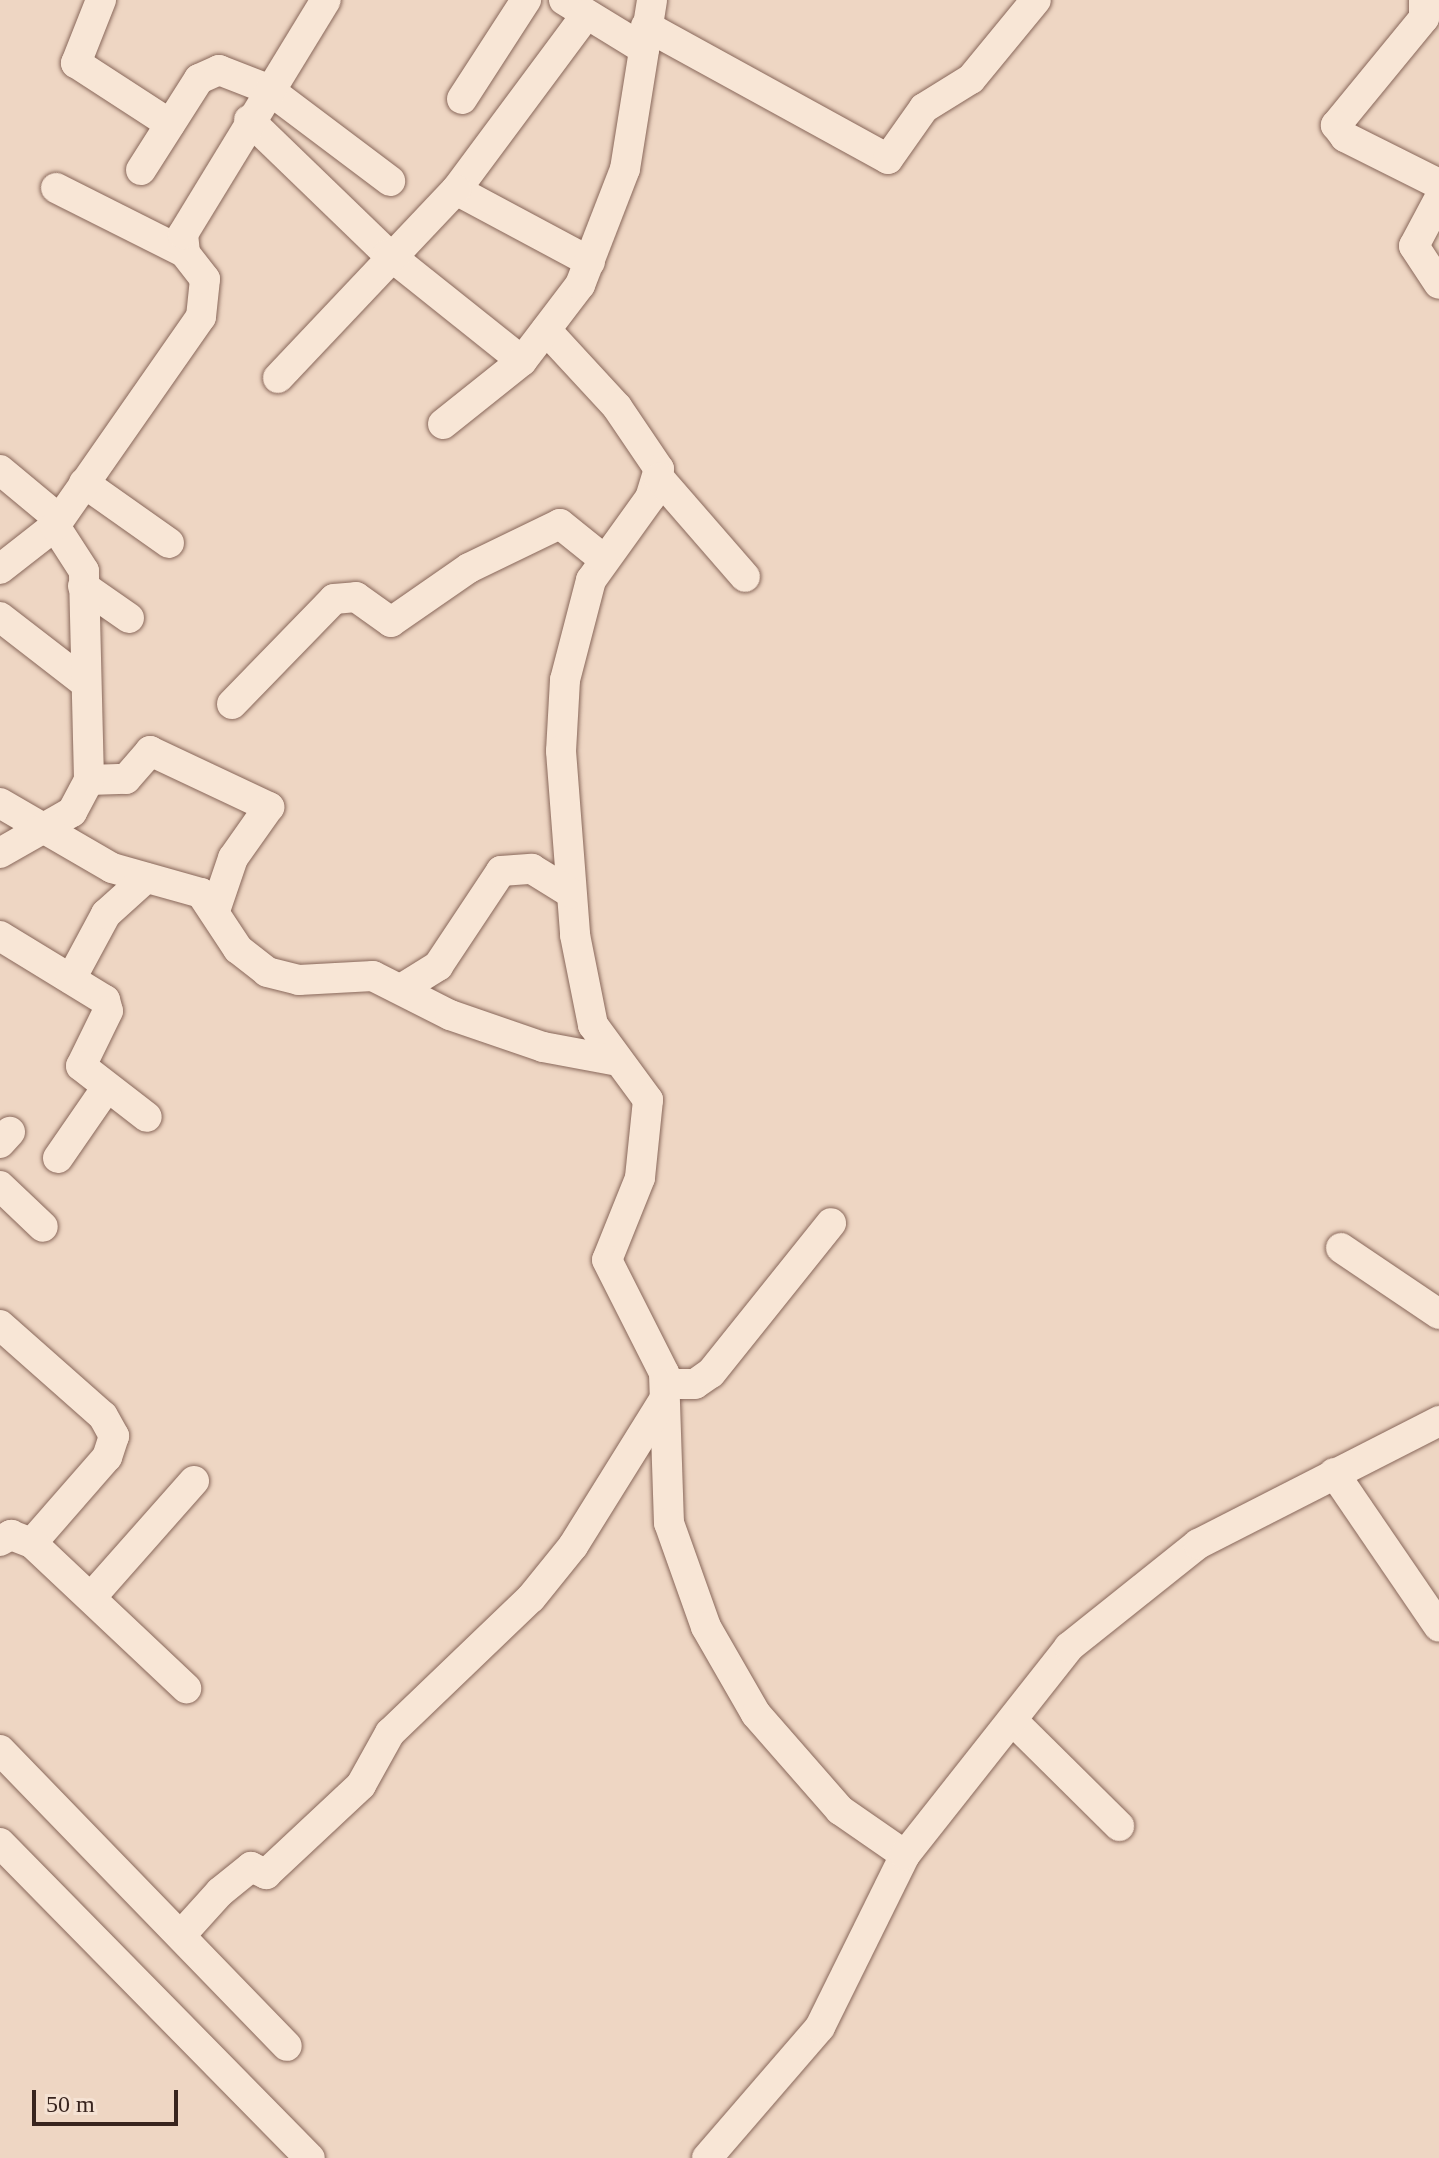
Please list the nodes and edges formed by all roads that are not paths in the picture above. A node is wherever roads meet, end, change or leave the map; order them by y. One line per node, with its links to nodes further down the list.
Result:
1 (101, 0): 11 (street)
2 (526, 0): 9 (street)
3 (1036, 0): 7 (street)
4 (1426, 1): 14 (street)
5 (314, 4): 8 (street)
6 (575, 8): 7 (street); 16 (street)
7 (647, 25): 20 (street)
8 (268, 89): 10 (street); 11 (street); 13 (street)
9 (462, 99)
10 (249, 120): 18 (street); 19 (street)
11 (170, 124): 12 (street)
12 (141, 170)
13 (390, 181)
14 (1439, 184)
15 (56, 188): 18 (street)
16 (456, 190): 19 (street); 20 (street)
17 (1439, 199): 21 (street)
18 (185, 253): 28 (street)
19 (388, 254): 23 (street); 24 (street)
20 (590, 262): 22 (street)
21 (1439, 284)
22 (546, 330): 23 (street); 27 (street)
23 (522, 361): 25 (street)
24 (278, 378)
25 (443, 424)
26 (0, 470): 29 (street)
27 (659, 478): 32 (street); 33 (street)
28 (84, 483): 29 (street); 30 (street)
29 (57, 522): 31 (street); 34 (street)
30 (169, 543)
31 (0, 569)
32 (596, 569): 38 (street); 44 (street)
33 (745, 577)
34 (83, 586): 36 (street); 37 (street)
35 (0, 617): 37 (street)
36 (129, 618)
37 (85, 700): 39 (street)
38 (232, 704)
39 (89, 780): 41 (street); 45 (street)
40 (0, 803): 41 (street)
41 (48, 827): 42 (street); 43 (street)
42 (0, 853)
43 (146, 878): 45 (street); 47 (street)
44 (571, 893): 48 (street); 49 (street)
45 (215, 911): 48 (street)
46 (0, 936): 47 (street)
47 (71, 979): 50 (street)
48 (401, 989): 49 (street)
49 (613, 1060): 59 (street)
50 (107, 1087): 51 (street); 52 (street)
51 (147, 1117)
52 (58, 1158)
53 (0, 1186): 55 (street)
54 (831, 1223): 59 (street)
55 (43, 1227)
56 (1341, 1248): 57 (street)
57 (1439, 1314)
58 (4, 1337): 64 (street)
59 (666, 1392): 72 (street); 73 (street)
60 (1439, 1421): 61 (street)
61 (1334, 1473): 66 (street); 68 (street)
62 (194, 1481): 65 (street)
63 (0, 1541): 64 (street)
64 (32, 1543): 65 (street)
65 (94, 1594): 67 (street)
66 (1439, 1627)
67 (186, 1688)
68 (1014, 1722): 70 (street); 72 (street)
69 (0, 1750): 73 (street)
70 (1119, 1826)
71 (0, 1843): 75 (street)
72 (905, 1855): 76 (street)
73 (182, 1934): 74 (street)
74 (287, 2046)
75 (310, 2158)
76 (707, 2158)

